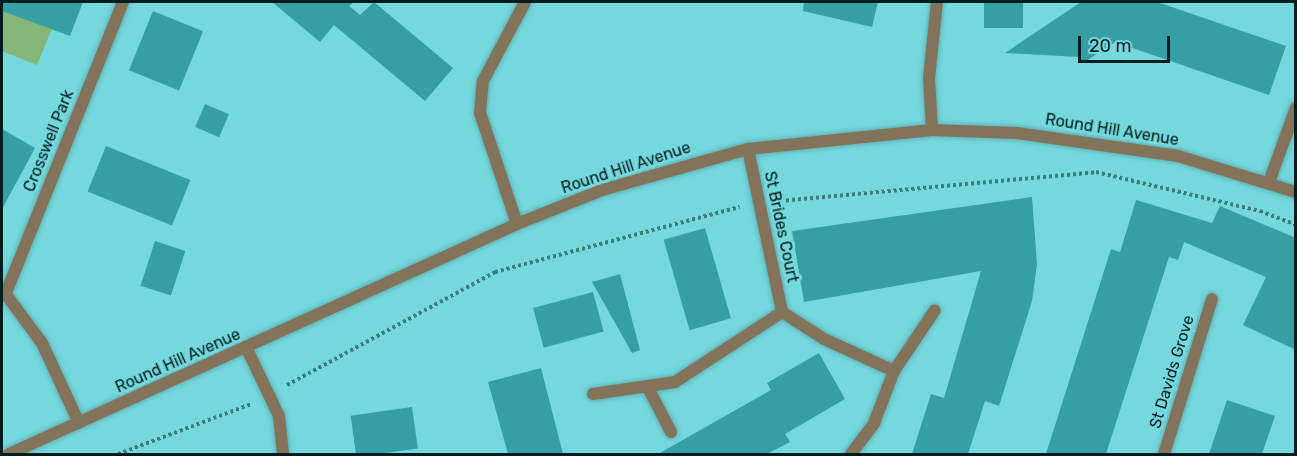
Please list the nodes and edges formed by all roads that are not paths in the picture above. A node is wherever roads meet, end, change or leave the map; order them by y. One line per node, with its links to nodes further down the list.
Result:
1 (123, 2): 10 (street, Crosswell Park)
2 (525, 2): 9 (street)
3 (937, 2): 5 (street)
4 (1296, 108): 7 (street)
5 (932, 130): 6 (street, Round Hill Avenue); 7 (street, Round Hill Avenue)
6 (748, 149): 9 (street, Round Hill Avenue); 13 (street, St Brides Court)
7 (1269, 182): 8 (street, Round Hill Avenue)
8 (1296, 192)
9 (517, 224): 14 (street, Round Hill Avenue)
10 (4, 291): 18 (street, Crosswell Park)
11 (1212, 298): 23 (street, St Davids Grove)
12 (934, 310): 15 (street)
13 (782, 312): 15 (street); 16 (street)
14 (247, 349): 18 (street, Round Hill Avenue); 21 (street)
15 (894, 371): 22 (street)
16 (647, 386): 17 (street); 19 (street)
17 (592, 394)
18 (80, 423): 20 (street, Round Hill Avenue)
19 (671, 432)
20 (9, 454)
21 (283, 454)
22 (852, 454)
23 (1164, 454)

